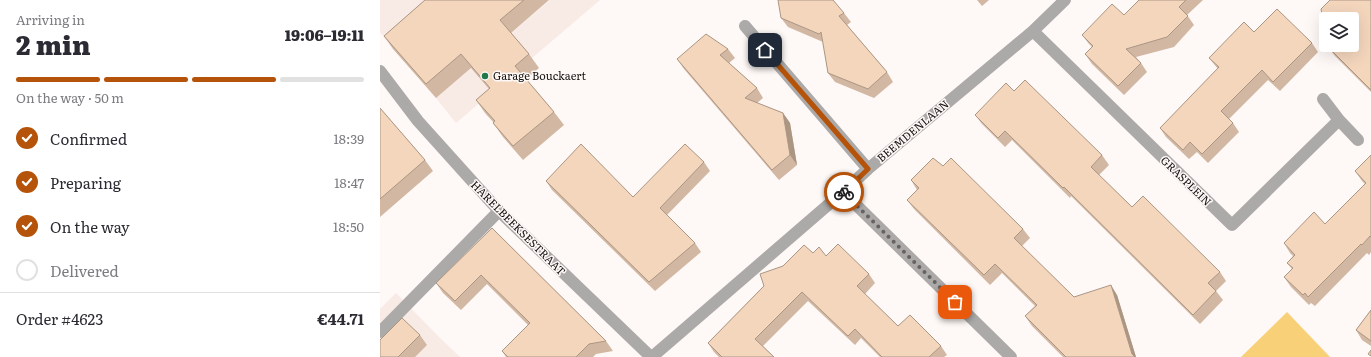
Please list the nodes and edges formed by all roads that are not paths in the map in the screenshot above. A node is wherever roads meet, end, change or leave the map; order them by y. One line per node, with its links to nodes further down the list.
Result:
1 (1065, 0): 3 (street, BEEMDENLAAN)
2 (745, 26): 8 (street)
3 (1033, 30): 6 (street, GRASPLEIN); 8 (street, BEEMDENLAAN)
4 (380, 71): 10 (street, HARELBEEKSESTRAAT)
5 (1323, 99): 6 (street)
6 (1339, 120): 7 (street)
7 (1358, 140)
8 (868, 169): 9 (street, BEEMDENLAAN)
9 (843, 192): 12 (street, BEEMDENLAAN); 13 (street)
10 (499, 212): 11 (street); 12 (street, HARELBEEKSESTRAAT)
11 (380, 332)
12 (651, 357)
13 (1012, 357)

